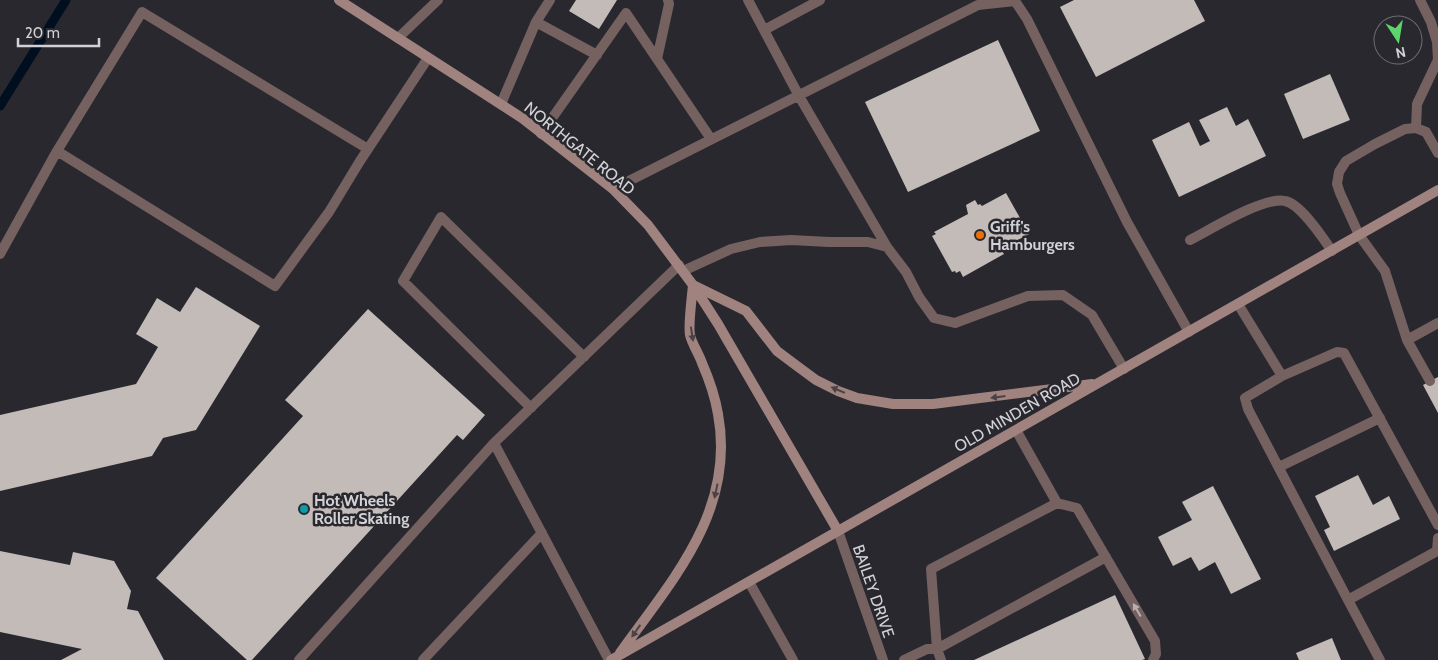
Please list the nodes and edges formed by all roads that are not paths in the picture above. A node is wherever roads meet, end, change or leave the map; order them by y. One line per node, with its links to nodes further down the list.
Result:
1 (339, 0): 9 (main road, NORTHGATE ROAD)
2 (438, 0): 12 (street)
3 (550, 0): 10 (street)
4 (668, 0): 16 (street)
5 (748, 0): 11 (street)
6 (820, 0): 11 (street)
7 (1015, 0): 17 (street); 36 (street)
8 (1420, 0): 13 (street)
9 (353, 4): 12 (main road, NORTHGATE ROAD)
10 (536, 22): 14 (street); 18 (street)
11 (764, 30): 17 (street)
12 (398, 38): 15 (main road, NORTHGATE ROAD)
13 (1438, 51): 19 (street)
14 (597, 55): 16 (street); 20 (street)
15 (428, 58): 18 (main road, NORTHGATE ROAD); 22 (street)
16 (657, 59): 21 (street)
17 (799, 96): 21 (street); 29 (street)
18 (501, 104): 20 (main road, NORTHGATE ROAD)
19 (1416, 128): 24 (street); 27 (street)
20 (541, 134): 25 (main road, NORTHGATE ROAD)
21 (711, 139): 25 (street)
22 (368, 149): 23 (street); 23 (street)
23 (57, 151): 31 (street)
24 (1438, 153)
25 (613, 189): 32 (main road, NORTHGATE ROAD)
26 (1438, 190): 27 (main road, OLD MINDEN ROAD)
27 (1359, 235): 30 (main road, OLD MINDEN ROAD); 37 (street)
28 (1190, 240): 30 (street)
29 (888, 247): 32 (street); 39 (street)
30 (1332, 251): 34 (main road, OLD MINDEN ROAD)
31 (0, 254)
32 (681, 268): 33 (main road, NORTHGATE ROAD); 38 (street)
33 (693, 285): 42 (main road, one-way to 33); 50 (main road, NORTHGATE ROAD); 57 (main road, one-way to 57)
34 (1238, 304): 36 (main road, OLD MINDEN ROAD); 40 (street)
35 (1437, 327): 37 (street)
36 (1189, 332): 39 (main road, OLD MINDEN ROAD)
37 (1407, 340): 41 (street)
38 (584, 357): 43 (street); 43 (street)
39 (1124, 369): 42 (main road, OLD MINDEN ROAD)
40 (1282, 376): 44 (street); 47 (street)
41 (1430, 381)
42 (1098, 383): 45 (main road, OLD MINDEN ROAD)
43 (531, 408): 46 (street)
44 (1380, 418): 47 (street); 49 (street)
45 (1016, 430): 48 (street); 50 (main road, OLD MINDEN ROAD)
46 (494, 444): 51 (street); 58 (street)
47 (1278, 467): 55 (street)
48 (1057, 503): 53 (street); 56 (street)
49 (1438, 525)
50 (838, 531): 54 (main road, OLD MINDEN ROAD); 61 (street, BAILEY DRIVE)
51 (542, 533): 57 (street); 59 (street)
52 (1438, 538): 55 (street)
53 (1106, 557): 56 (street); 64 (street, one-way to 53)
54 (749, 582): 57 (main road, OLD MINDEN ROAD); 60 (street)
55 (1348, 600): 65 (street)
56 (937, 649): 62 (street); 63 (street)
57 (613, 659)
58 (299, 660)
59 (423, 660)
60 (793, 660)
61 (883, 660)
62 (904, 660)
63 (941, 660)
64 (1153, 660)
65 (1380, 660)

